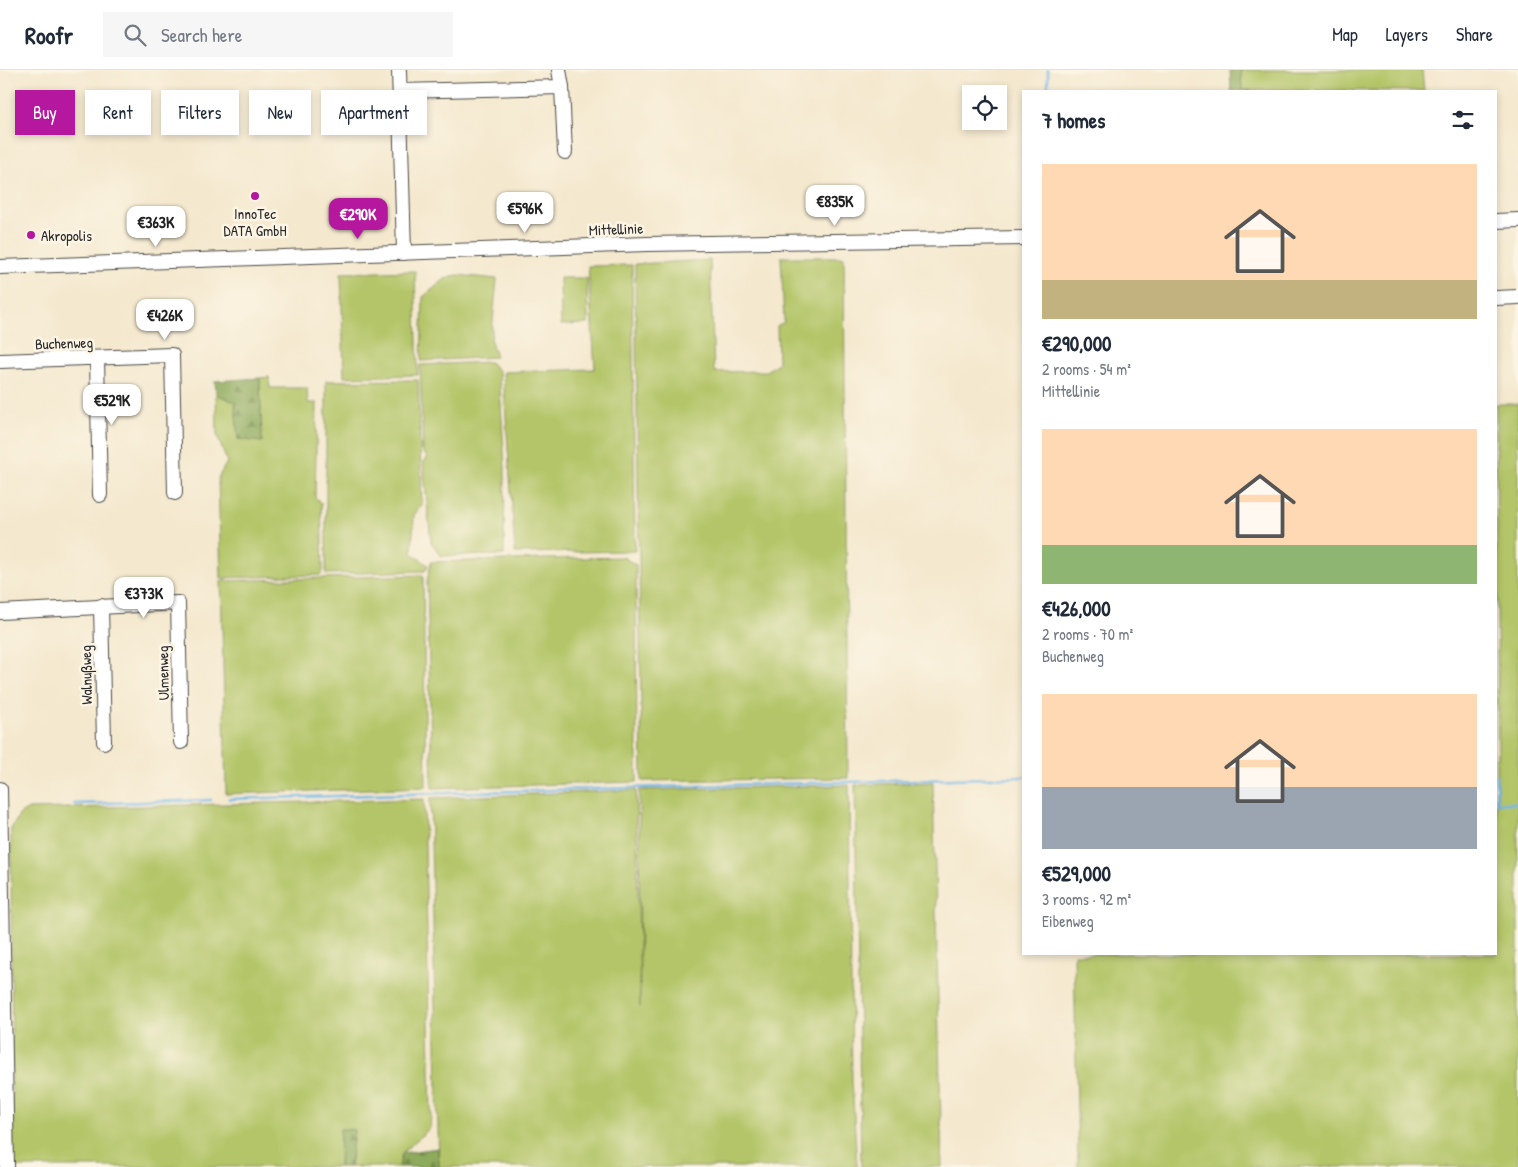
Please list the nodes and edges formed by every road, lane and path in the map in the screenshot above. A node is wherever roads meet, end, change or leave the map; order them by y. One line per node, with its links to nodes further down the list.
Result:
1 (400, 70): 4 (street)
2 (559, 70): 3 (street)
3 (562, 86): 5 (street); 7 (street)
4 (400, 90)
5 (427, 90)
6 (401, 135): 11 (street)
7 (565, 152)
8 (1518, 220): 9 (street)
9 (1497, 221)
10 (1022, 238): 11 (street, Mittellinie)
11 (404, 253): 12 (street, Mittellinie)
12 (0, 267)
13 (1518, 297): 14 (street)
14 (1497, 298)
15 (97, 358): 16 (street, Buchenweg); 17 (street, Buchenweg); 18 (street)
16 (0, 361)
17 (175, 493)
18 (100, 495)
19 (101, 606): 20 (street, Ulmenweg); 21 (street, Walnußweg); 22 (street, Ulmenweg)
20 (0, 612)
21 (104, 742)
22 (181, 742)
23 (0, 790): 24 (street)
24 (0, 860): 25 (street)
25 (1, 949): 26 (street)
26 (2, 1064): 27 (street)
27 (6, 1167)

